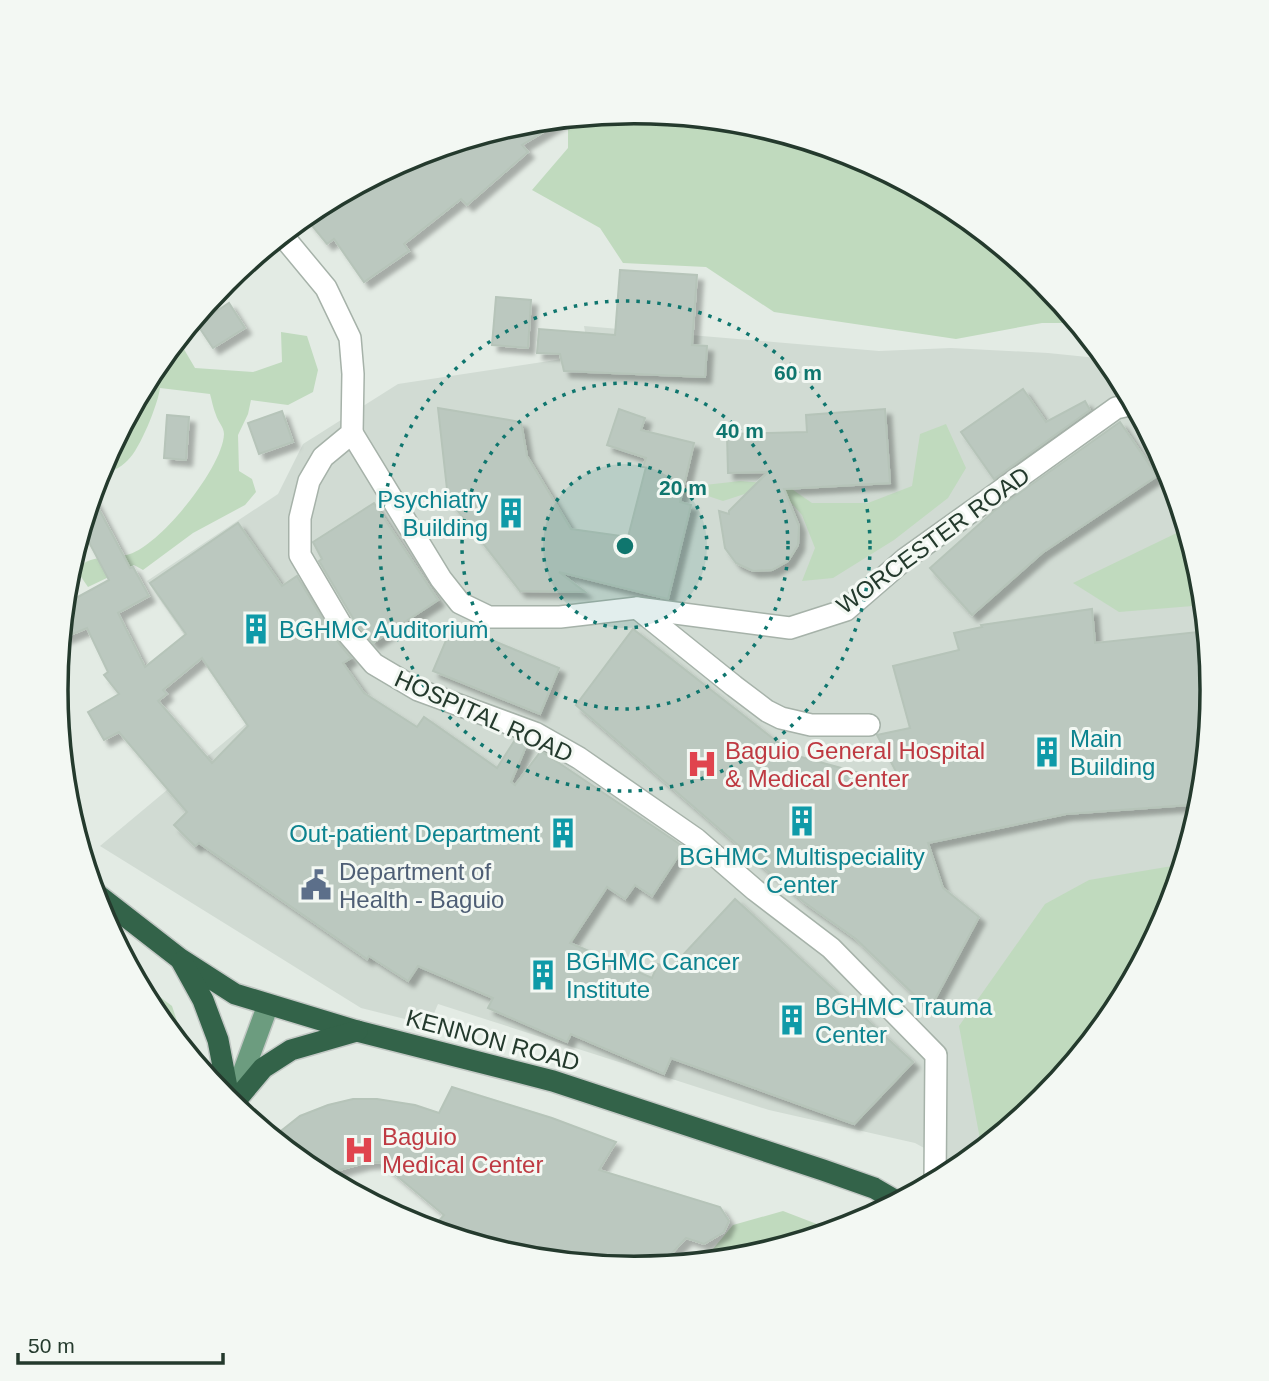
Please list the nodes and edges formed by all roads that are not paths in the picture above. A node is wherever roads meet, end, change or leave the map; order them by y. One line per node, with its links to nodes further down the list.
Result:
1 (288, 242): 3 (street)
2 (1124, 406): 4 (street, WORCESTER ROAD)
3 (352, 433): 4 (street, WORCESTER ROAD); 13 (street, HOSPITAL ROAD)
4 (637, 608): 5 (street)
5 (869, 725)
6 (110, 904): 7 (highway, KENNON ROAD)
7 (179, 958): 8 (highway, KENNON ROAD); 10 (highway)
8 (268, 1005): 9 (highway, KENNON ROAD); 11 (main road)
9 (357, 1031): 12 (highway); 14 (highway, KENNON ROAD)
10 (227, 1083)
11 (235, 1092)
12 (239, 1095)
13 (935, 1170)
14 (888, 1196)

